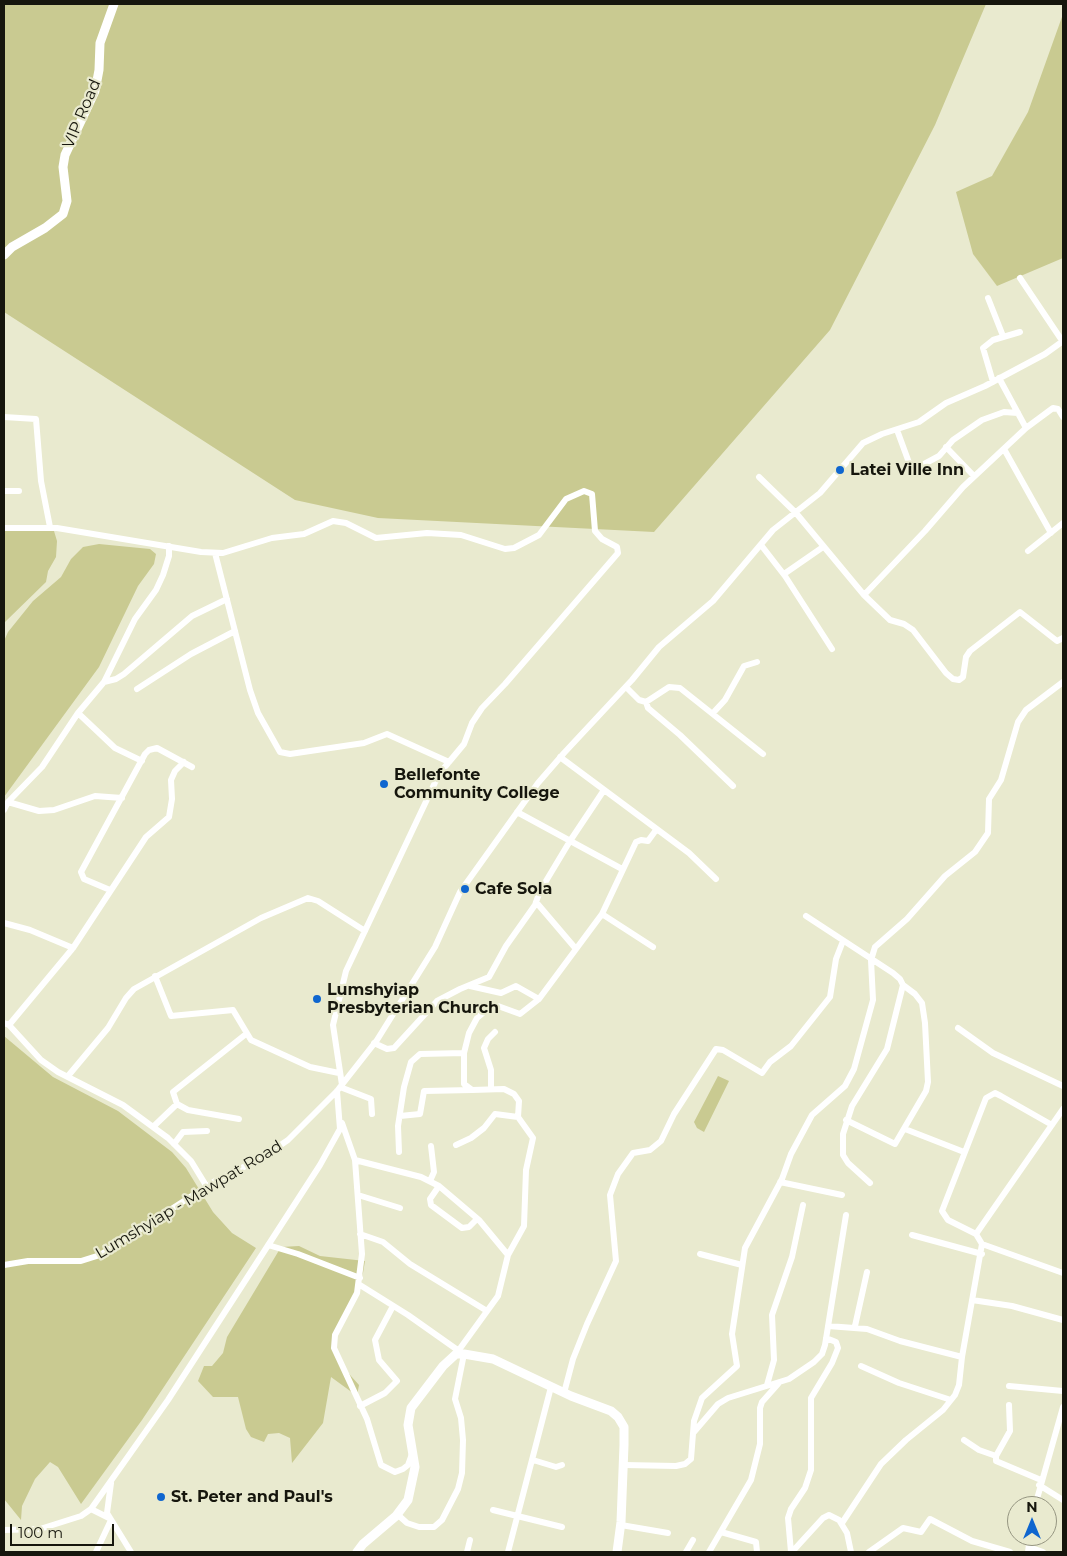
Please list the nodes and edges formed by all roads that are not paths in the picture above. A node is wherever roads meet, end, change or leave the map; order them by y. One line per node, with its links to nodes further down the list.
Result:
1 (114, 4): 2 (street, VIP Road)
2 (4, 255)
3 (1020, 278): 7 (street)
4 (988, 298): 6 (street)
5 (1020, 332): 6 (street)
6 (1004, 336): 9 (street)
7 (1063, 341): 8 (street, Lumshyiap - Mawpat Road)
8 (999, 378): 9 (street, Lumshyiap - Mawpat Road); 10 (street)
9 (993, 382): 14 (street, Lumshyiap - Mawpat Road)
10 (1018, 413): 13 (street); 15 (street)
11 (4, 417): 24 (street)
12 (1063, 417): 13 (street)
13 (1026, 428): 16 (street)
14 (897, 430): 15 (street); 21 (street, Lumshyiap - Mawpat Road)
15 (946, 447): 17 (street)
16 (1004, 449): 17 (street); 25 (street)
17 (974, 476): 32 (street)
18 (759, 478): 21 (street)
19 (4, 491): 20 (street)
20 (18, 491)
21 (796, 513): 26 (street, Lumshyiap - Mawpat Road); 28 (street)
22 (1063, 523): 25 (street)
23 (4, 528): 24 (street)
24 (50, 528): 27 (street)
25 (1051, 533): 29 (street)
26 (761, 545): 31 (street); 40 (street, Lumshyiap - Mawpat Road)
27 (170, 546): 30 (street); 38 (street)
28 (823, 547): 31 (street); 32 (street)
29 (1028, 551)
30 (215, 553): 33 (street); 49 (street)
31 (784, 574): 36 (street)
32 (864, 595): 35 (street)
33 (227, 599): 34 (street); 38 (street)
34 (235, 631): 41 (street); 49 (street)
35 (1063, 638)
36 (832, 649)
37 (757, 662): 43 (street)
38 (104, 682): 44 (street)
39 (1063, 682): 71 (street)
40 (626, 687): 42 (street); 46 (street, Lumshyiap - Mawpat Road)
41 (137, 689)
42 (646, 702): 43 (street); 51 (street)
43 (713, 712): 45 (street)
44 (78, 713): 47 (street); 54 (street)
45 (763, 754)
46 (560, 757): 52 (street); 56 (street, Lumshyiap - Mawpat Road)
47 (142, 761): 48 (street); 53 (street)
48 (184, 762): 50 (street); 61 (street)
49 (450, 762): 66 (street)
50 (192, 767)
51 (733, 786)
52 (604, 790): 57 (street); 58 (street)
53 (122, 798): 54 (street); 61 (street)
54 (8, 802): 55 (street)
55 (4, 810)
56 (517, 812): 58 (street); 80 (street, Lumshyiap - Mawpat Road)
57 (656, 830): 59 (street); 60 (street)
58 (570, 841): 59 (street); 62 (street)
59 (622, 869): 63 (street)
60 (716, 879)
61 (110, 890): 69 (street)
62 (536, 902): 70 (street); 74 (street)
63 (602, 914): 68 (street); 70 (street)
64 (806, 916): 67 (street)
65 (4, 923): 69 (street)
66 (365, 931): 72 (street); 82 (street)
67 (844, 941): 71 (street); 145 (street)
68 (652, 947)
69 (73, 948): 76 (street)
70 (576, 949): 75 (street)
71 (871, 960): 73 (street); 107 (street)
72 (155, 976): 79 (street); 83 (street)
73 (903, 985): 94 (street); 98 (street)
74 (468, 986): 75 (street); 80 (street)
75 (539, 998): 81 (street)
76 (6, 1024): 83 (street)
77 (958, 1028): 84 (street)
78 (495, 1032): 86 (street)
79 (246, 1034): 82 (street); 88 (street)
80 (374, 1043): 85 (street, Lumshyiap - Mawpat Road)
81 (464, 1054): 87 (street); 91 (street)
82 (339, 1073): 85 (street)
83 (68, 1076): 97 (street)
84 (1063, 1086)
85 (340, 1088): 90 (street); 95 (street); 110 (street, Lumshyiap - Mawpat Road)
86 (491, 1089): 87 (street); 92 (street)
87 (472, 1090): 91 (street)
88 (177, 1104): 93 (street); 97 (street)
89 (1063, 1108): 96 (street)
90 (372, 1114)
91 (400, 1116): 103 (street)
92 (518, 1117): 101 (street); 124 (street)
93 (239, 1119)
94 (846, 1120): 98 (street); 108 (street)
95 (341, 1122): 105 (street); 121 (street)
96 (1052, 1125): 104 (street); 118 (street)
97 (154, 1126): 100 (street)
98 (905, 1129): 104 (street)
99 (208, 1131): 100 (street)
100 (174, 1144): 110 (street)
101 (456, 1145)
102 (431, 1146): 106 (street)
103 (399, 1152)
104 (964, 1152): 118 (street)
105 (356, 1160): 106 (street); 111 (street)
106 (430, 1181): 109 (street)
107 (780, 1182): 112 (street); 126 (street)
108 (870, 1183)
109 (439, 1186): 116 (street); 116 (street)
110 (207, 1187): 125 (street, Lumshyiap - Mawpat Road)
111 (358, 1195): 114 (street); 117 (street)
112 (842, 1195)
113 (803, 1205): 141 (street)
114 (400, 1208)
115 (846, 1215): 134 (street)
116 (477, 1219): 124 (street)
117 (360, 1234): 129 (street); 132 (street)
118 (976, 1234): 120 (street)
119 (912, 1235): 123 (street)
120 (982, 1244): 123 (street); 128 (street)
121 (268, 1246): 129 (street); 157 (street)
122 (700, 1254): 126 (street)
123 (982, 1254): 130 (street)
124 (508, 1255): 132 (street)
125 (4, 1265)
126 (742, 1265): 150 (street)
127 (867, 1272): 135 (street)
128 (1063, 1273)
129 (360, 1282): 131 (street); 148 (street)
130 (972, 1300): 133 (street); 137 (street)
131 (393, 1306): 138 (street); 148 (street)
132 (487, 1311): 138 (street)
133 (1063, 1320)
134 (828, 1326): 135 (street); 136 (street)
135 (855, 1326): 137 (street)
136 (826, 1338): 140 (street); 184 (street)
137 (962, 1357): 146 (street)
138 (461, 1358): 143 (street); 152 (street); 164 (street)
139 (861, 1366): 146 (street)
140 (779, 1383): 141 (street); 170 (street)
141 (767, 1386): 150 (street)
142 (1009, 1386): 144 (street)
143 (551, 1387): 145 (street); 154 (street)
144 (1063, 1391)
145 (564, 1393): 156 (street)
146 (951, 1400): 167 (street)
147 (1009, 1405): 153 (street)
148 (360, 1406): 152 (street)
149 (1063, 1407): 158 (street)
150 (694, 1432): 156 (street)
151 (964, 1440): 153 (street)
152 (412, 1454): 164 (street)
153 (996, 1456): 158 (street)
154 (533, 1460): 155 (street); 163 (street)
155 (562, 1465)
156 (624, 1465): 166 (street)
157 (111, 1482): 161 (street); 165 (street)
158 (1040, 1483): 159 (street); 160 (street)
159 (1037, 1496)
160 (1063, 1500)
161 (91, 1509): 165 (street); 169 (street)
162 (493, 1510): 163 (street)
163 (518, 1516): 168 (street); 179 (street)
164 (402, 1518): 177 (street)
165 (110, 1519): 175 (street); 176 (street)
166 (621, 1524): 171 (street); 180 (street)
167 (842, 1524): 184 (street); 185 (street)
168 (562, 1527)
169 (4, 1530)
170 (721, 1532): 182 (street); 183 (street)
171 (668, 1533)
172 (470, 1540): 178 (street)
173 (693, 1540): 181 (street)
174 (1028, 1550): 188 (street)
175 (96, 1552)
176 (131, 1552)
177 (357, 1552)
178 (467, 1552)
179 (508, 1552)
180 (617, 1552)
181 (686, 1552)
182 (710, 1552)
183 (757, 1552)
184 (792, 1552)
185 (850, 1552)
186 (868, 1552): 187 (street)
187 (1010, 1552)
188 (1043, 1552)

